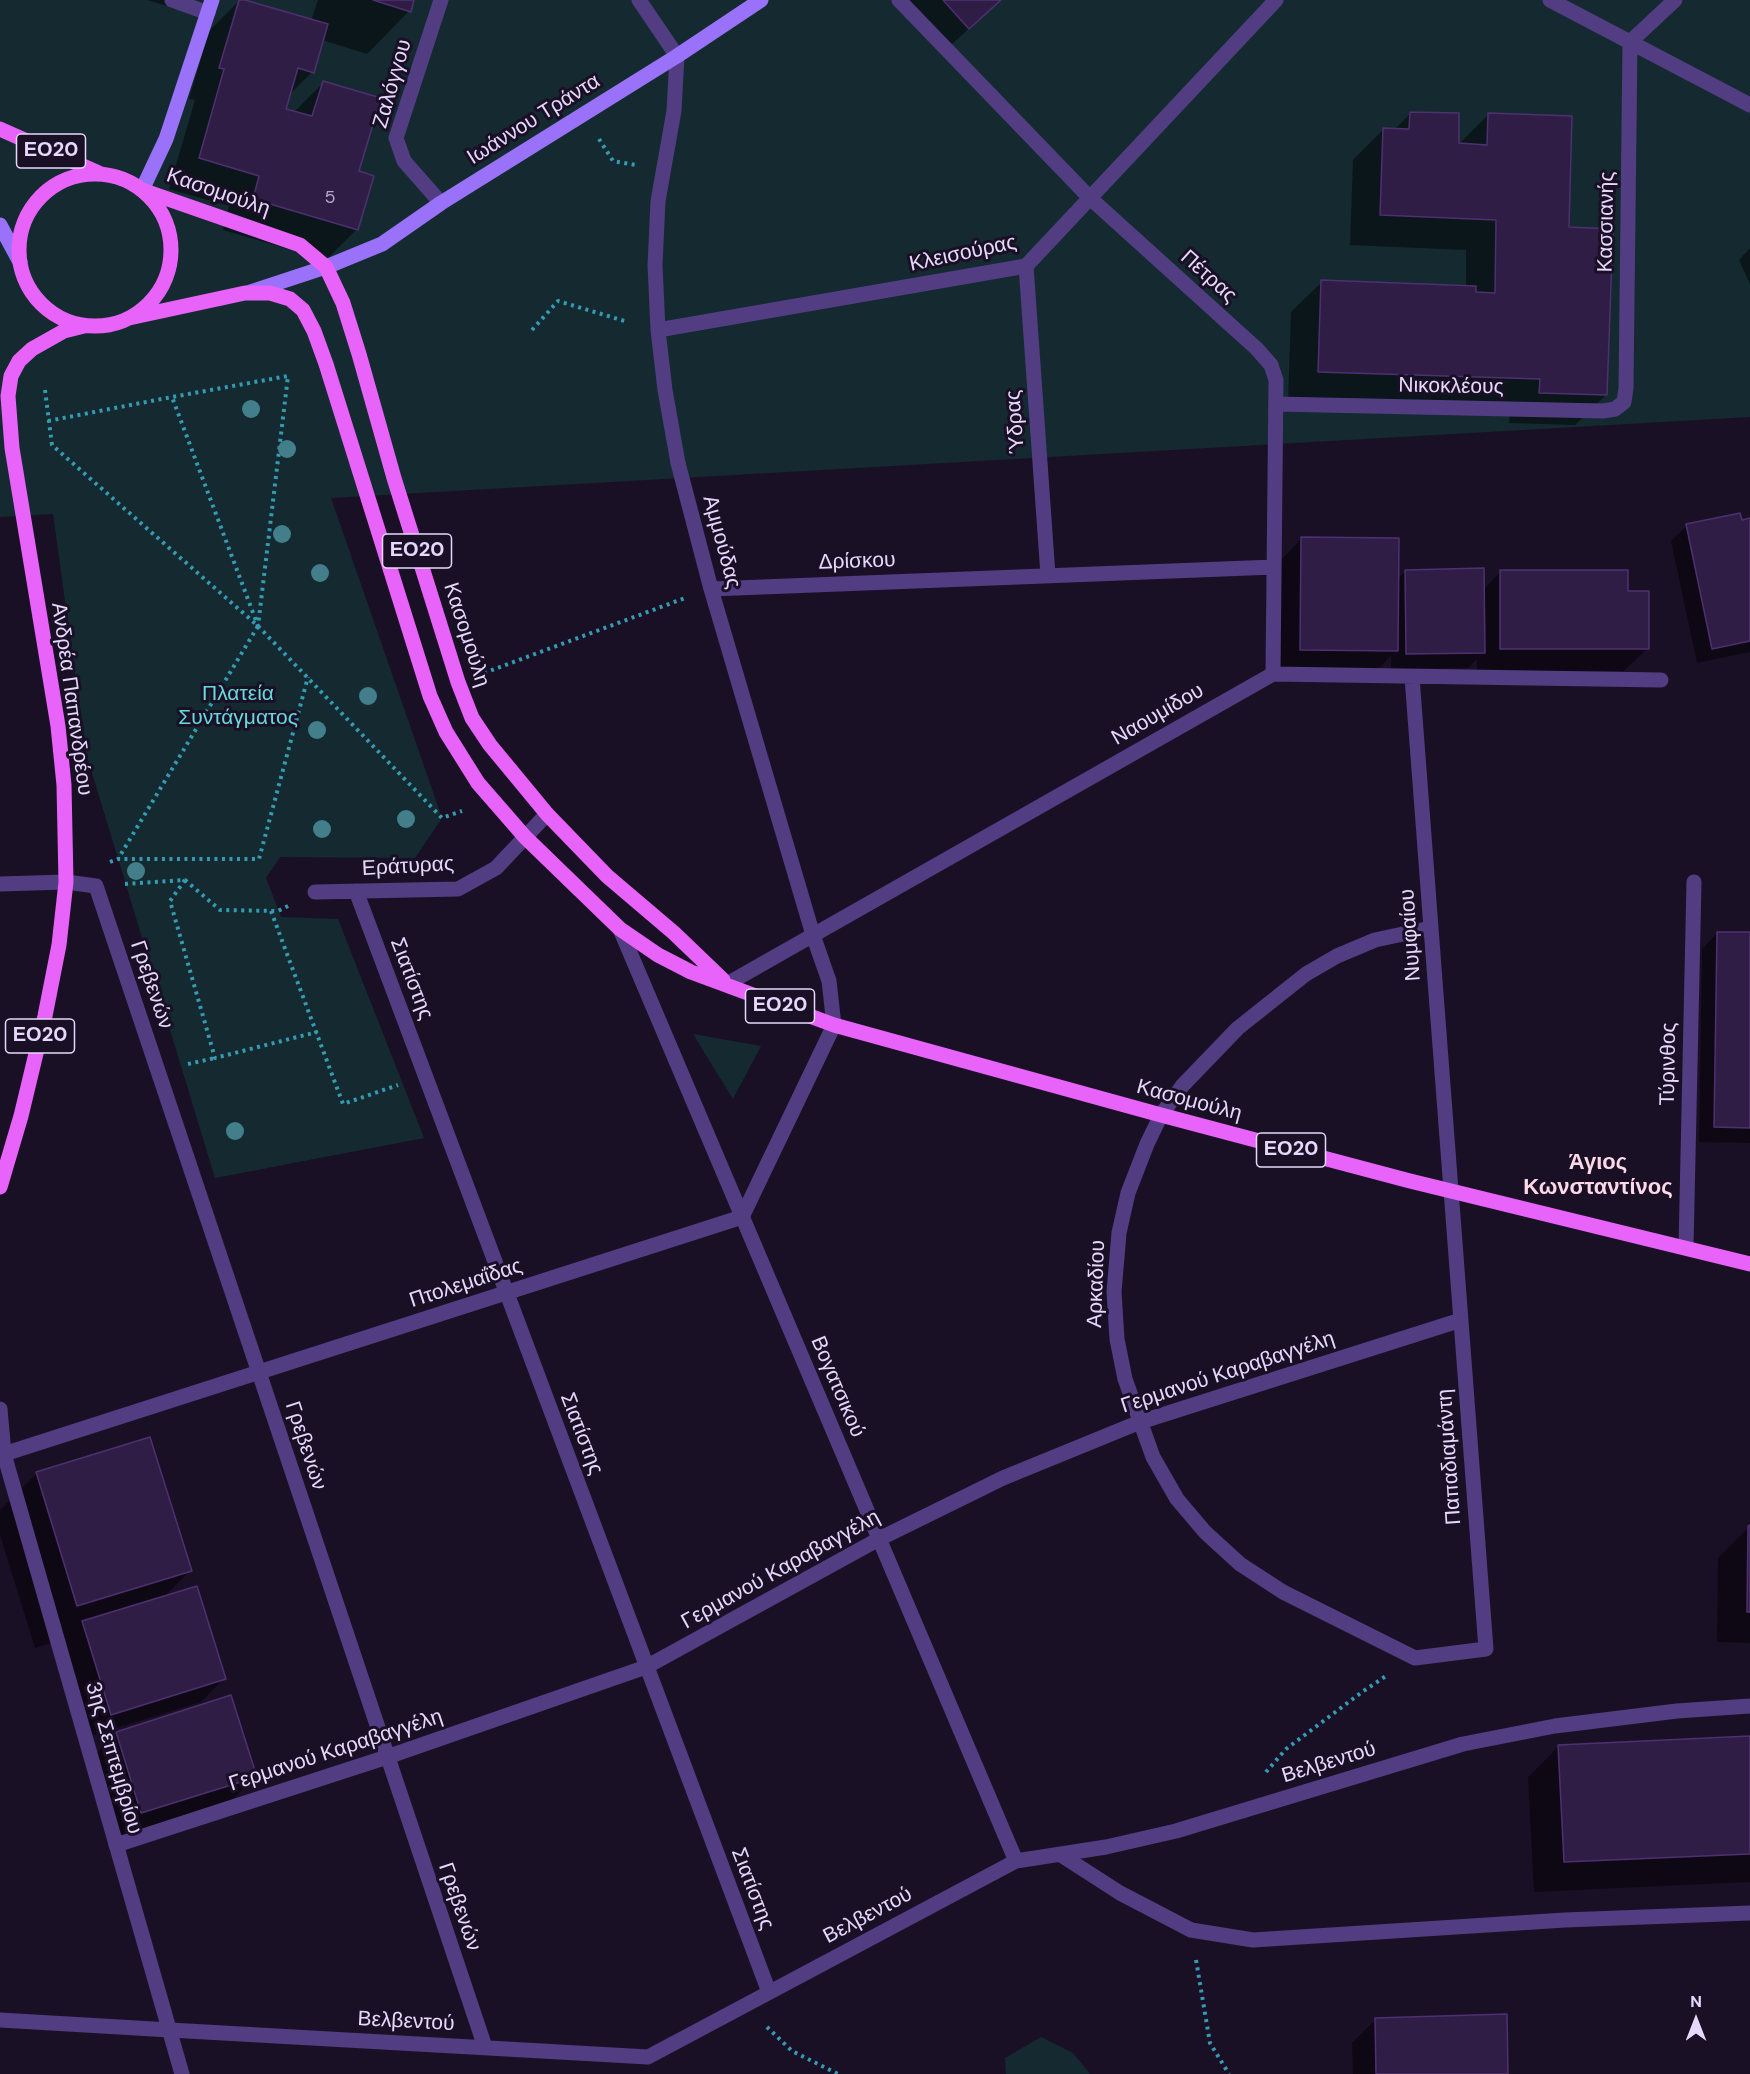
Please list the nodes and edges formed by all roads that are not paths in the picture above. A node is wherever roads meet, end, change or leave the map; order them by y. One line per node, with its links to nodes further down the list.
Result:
1 (172, 0): 9 (street)
2 (441, 0): 17 (street, Ζαλόγγου)
3 (639, 0): 11 (street)
4 (761, 0): 11 (main road, Ιωάννου Τράντα)
5 (899, 0): 16 (street, Πέτρας)
6 (1276, 0): 16 (street, Κλεισούρας)
7 (1550, 0): 10 (street)
8 (1675, 0): 10 (street)
9 (210, 6): 15 (main road)
10 (1630, 42): 12 (street); 26 (street, Κασσιανής)
11 (677, 56): 17 (main road, Ιωάννου Τράντα); 25 (street, Αμμούδας)
12 (1750, 105)
13 (0, 129): 14 (main road, ΕΟ20)
14 (101, 174): 15 (main road, ΕΟ20); 19 (main road, ΕΟ20)
15 (142, 189): 21 (main road, Κασομούλη / ΕΟ20); 23 (main road, ΕΟ20)
16 (1090, 198): 20 (street, Κλεισούρας); 27 (street, Πέτρας)
17 (441, 203): 21 (main road, Ιωάννου Τράντα)
18 (0, 225): 19 (main road)
19 (20, 262): 24 (main road, ΕΟ20)
20 (1026, 266): 25 (street, Κλεισούρας); 29 (street, Ύδρας)
21 (326, 267): 22 (main road, Ιωάννου Τράντα); 34 (main road, Κασομούλη / ΕΟ20)
22 (245, 293): 23 (main road, Κασομούλη / ΕΟ20); 35 (main road, Κασομούλη / ΕΟ20)
23 (129, 318): 24 (main road, ΕΟ20)
24 (84, 326): 36 (main road, Ανδρέα Παπανδρέου / ΕΟ20)
25 (658, 330): 30 (street, Αμμούδας)
26 (1624, 402): 27 (street, Νικοκλέους)
27 (1276, 404): 28 (street, Πέτρας)
28 (1274, 567): 29 (street, Δρίσκου); 31 (street, Πέτρας)
29 (1048, 575): 30 (street, Δρίσκου)
30 (711, 589): 43 (street, Αμμούδας)
31 (1273, 674): 32 (street); 43 (street, Ναουμίδου)
32 (1412, 676): 33 (street); 41 (street, Νυμφαίου)
33 (1661, 680)
34 (547, 814): 35 (street, Εράτυρας); 44 (main road, Κασομούλη / ΕΟ20)
35 (525, 837): 39 (street, Εράτυρας); 42 (main road, Κασομούλη / ΕΟ20)
36 (66, 882): 38 (street); 47 (main road, Ανδρέα Παπανδρέου / ΕΟ20); 54 (street, Γρεβενών)
37 (1694, 882): 50 (street, Τύρινθος)
38 (0, 884)
39 (356, 891): 40 (street, Εράτυρας); 52 (street, Σιατίστης)
40 (315, 892)
41 (1431, 928): 46 (street, Αρκαδίου); 48 (street, Νυμφαίου)
42 (620, 929): 44 (main road, Κασομούλη / ΕΟ20); 49 (street, Βογατσικού)
43 (813, 935): 44 (street, Ναουμίδου); 45 (street, Αμμούδας)
44 (727, 984): 45 (main road, Κασομούλη / ΕΟ20)
45 (834, 1025): 46 (main road, Κασομούλη / ΕΟ20); 49 (street)
46 (1161, 1115): 48 (main road, Κασομούλη / ΕΟ20); 56 (street, Αρκαδίου)
47 (0, 1187)
48 (1451, 1191): 50 (main road, Κασομούλη / ΕΟ20); 53 (street, Παπαδιαμάντη)
49 (742, 1217): 52 (street, Πτολεμαΐδας); 58 (street, Βογατσικού)
50 (1686, 1247): 51 (main road, Κασομούλη / ΕΟ20)
51 (1750, 1264)
52 (506, 1293): 54 (street, Πτολεμαΐδας); 60 (street, Σιατίστης)
53 (1461, 1320): 56 (street, Γερμανού Καραβαγγέλη); 59 (street, Παπαδιαμάντη)
54 (258, 1372): 57 (street, Πτολεμαΐδας); 62 (street, Γρεβενών)
55 (0, 1409): 57 (street, 3ης Σεπτεμβρίου)
56 (1140, 1422): 58 (street, Γερμανού Καραβαγγέλη); 59 (street, Αρκαδίου)
57 (1, 1451): 63 (street, 3ης Σεπτεμβρίου)
58 (879, 1539): 60 (street, Γερμανού Καραβαγγέλη); 65 (street, Βογατσικού)
59 (1415, 1658)
60 (646, 1667): 62 (street, Γερμανού Καραβαγγέλη); 67 (street, Σιατίστης)
61 (1750, 1706): 64 (street, Βελβεντού)
62 (387, 1757): 63 (street, Γερμανού Καραβαγγέλη); 70 (street, Γρεβενών)
63 (116, 1845): 69 (street, 3ης Σεπτεμβρίου)
64 (1061, 1855): 65 (street, Βελβεντού); 66 (street)
65 (1016, 1861): 67 (street, Βελβεντού)
66 (1750, 1913)
67 (769, 1992): 70 (street, Βελβεντού)
68 (0, 2020): 69 (street, Βελβεντού)
69 (170, 2030): 70 (street, Βελβεντού); 71 (street, 3ης Σεπτεμβρίου)
70 (484, 2047)
71 (183, 2074)

